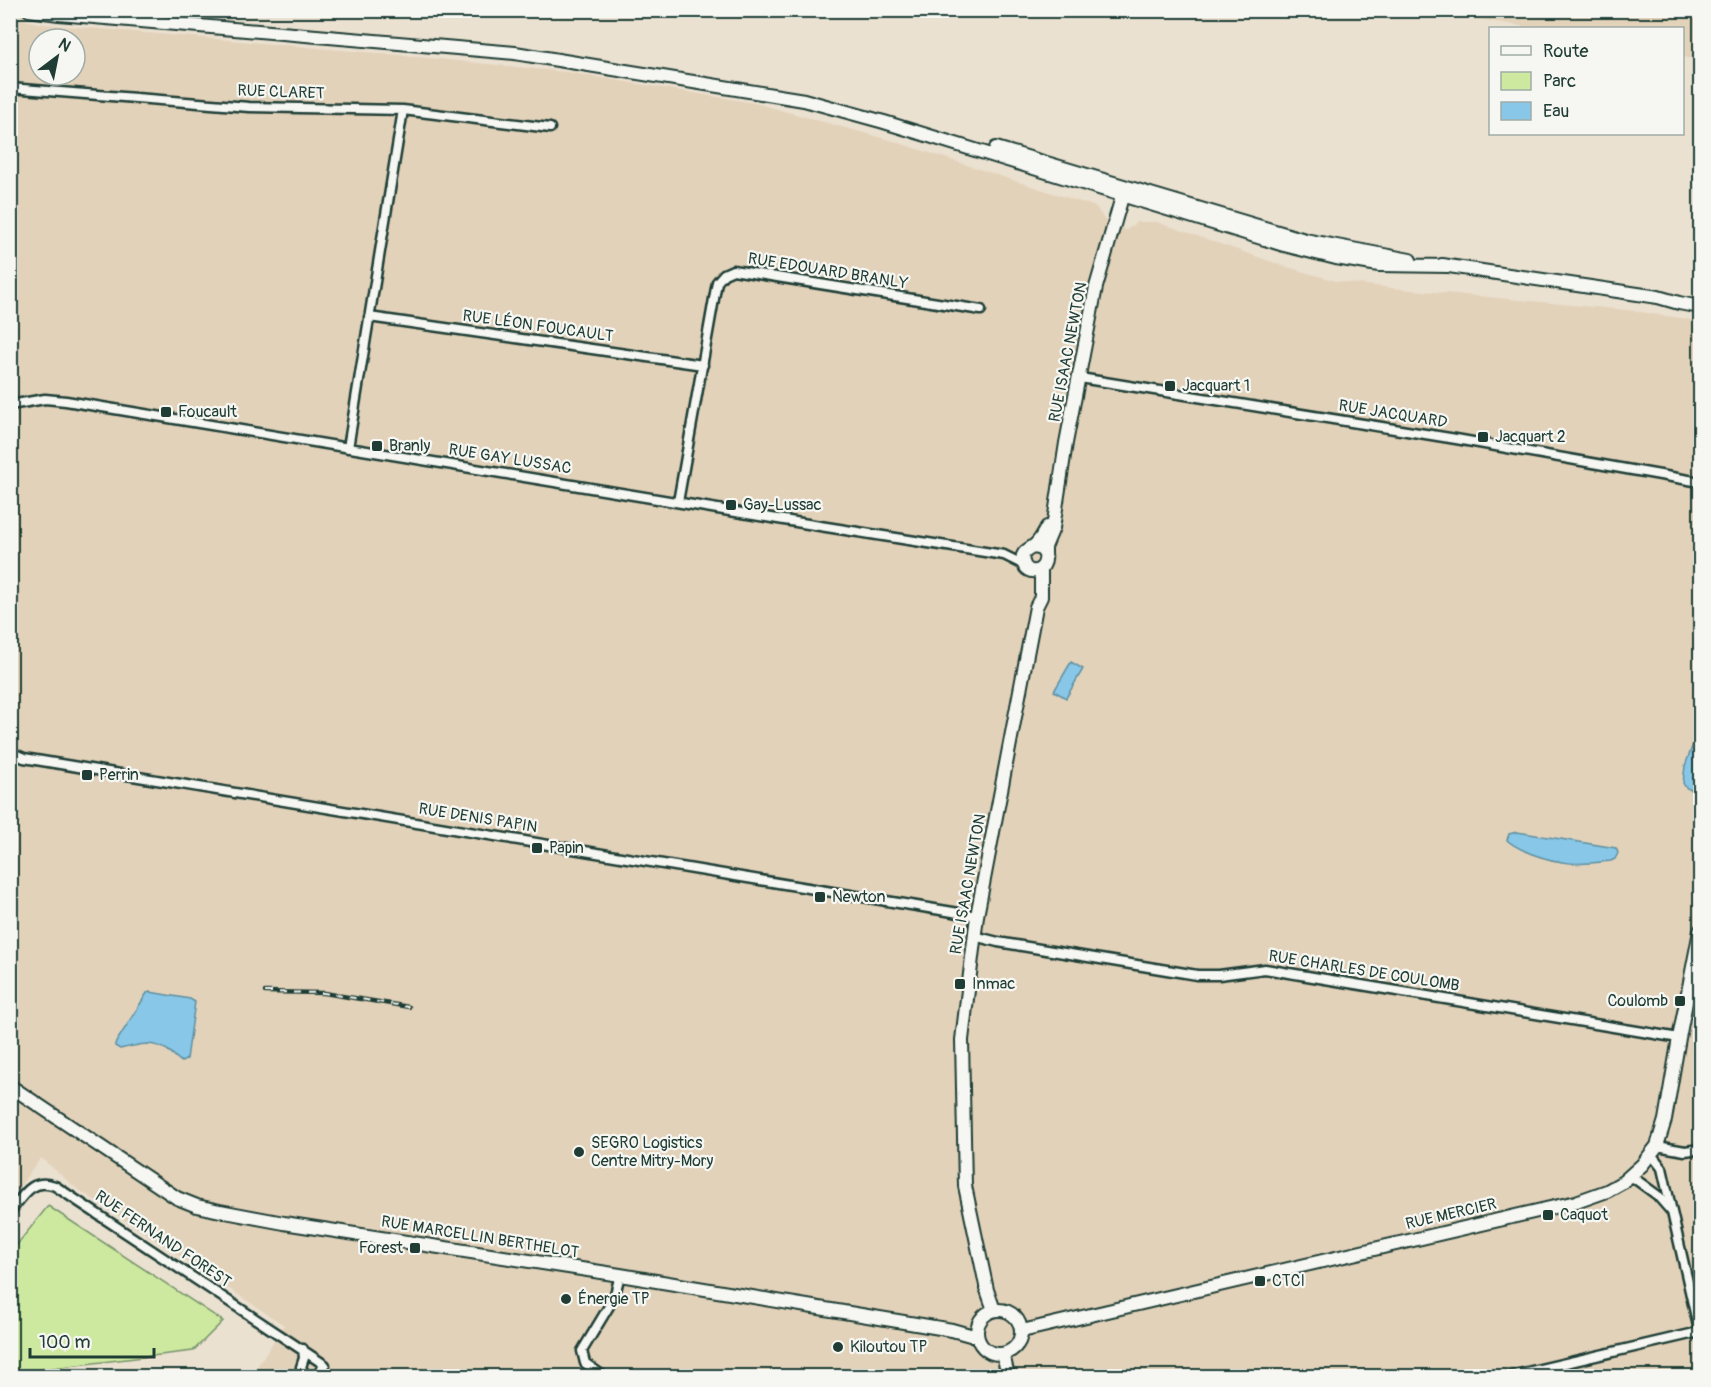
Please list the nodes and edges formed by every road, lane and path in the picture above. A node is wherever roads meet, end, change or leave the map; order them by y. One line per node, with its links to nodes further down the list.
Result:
1 (29, 10): 5 (street)
2 (10, 88): 3 (street, RUE CLARET)
3 (403, 110): 4 (street, RUE CLARET); 10 (street)
4 (550, 128)
5 (1124, 191): 6 (street); 12 (street, RUE ISAAC NEWTON)
6 (1658, 297): 7 (street); 8 (street)
7 (1701, 300)
8 (1701, 307)
9 (981, 310): 11 (street, RUE EDOUARD BRANLY)
10 (369, 317): 11 (street, RUE LÉON FOUCAULT); 14 (street)
11 (703, 365): 16 (street, RUE EDOUARD BRANLY)
12 (1080, 378): 15 (street, RUE JACQUARD); 17 (street, RUE ISAAC NEWTON)
13 (10, 405): 14 (street, RUE GAY LUSSAC)
14 (348, 448): 16 (street, RUE GAY LUSSAC)
15 (1701, 482)
16 (678, 502): 20 (street, RUE GAY LUSSAC)
17 (1054, 516): 18 (street, RUE ISAAC NEWTON); 19 (street, RUE ISAAC NEWTON)
18 (1028, 549): 19 (street); 20 (street, RUE GAY LUSSAC); 21 (street)
19 (1045, 554): 22 (street)
20 (1004, 555): 21 (street, RUE GAY LUSSAC)
21 (1025, 566): 22 (street); 23 (street, RUE ISAAC NEWTON)
22 (1041, 569): 23 (street, RUE ISAAC NEWTON)
23 (1036, 607): 25 (street, RUE ISAAC NEWTON)
24 (10, 753): 25 (street, RUE DENIS PAPIN)
25 (977, 916): 27 (street, RUE ISAAC NEWTON)
26 (1701, 931): 28 (street, RUE MERCIER)
27 (974, 936): 28 (street, RUE CHARLES DE COULOMB); 36 (street, RUE ISAAC NEWTON)
28 (1679, 1038): 31 (street, RUE MERCIER)
29 (10, 1086): 35 (street, RUE MARCELLIN BERTHELOT)
30 (1701, 1149): 31 (street)
31 (1654, 1150): 32 (street, RUE MERCIER); 34 (street)
32 (1631, 1176): 34 (street); 37 (street, RUE MERCIER)
33 (10, 1212): 40 (street, RUE FERNAND FOREST)
34 (1673, 1213): 38 (street)
35 (620, 1275): 39 (street, RUE MARCELLIN BERTHELOT); 43 (street)
36 (994, 1310): 37 (street); 39 (street)
37 (1022, 1331): 41 (street)
38 (1700, 1334): 45 (street)
39 (977, 1337): 41 (street)
40 (303, 1349): 42 (street, RUE FERNAND FOREST); 42 (street, RUE FERNAND FOREST)
41 (1003, 1354): 44 (street)
42 (310, 1377)
43 (603, 1377)
44 (1008, 1377)
45 (1510, 1377)

